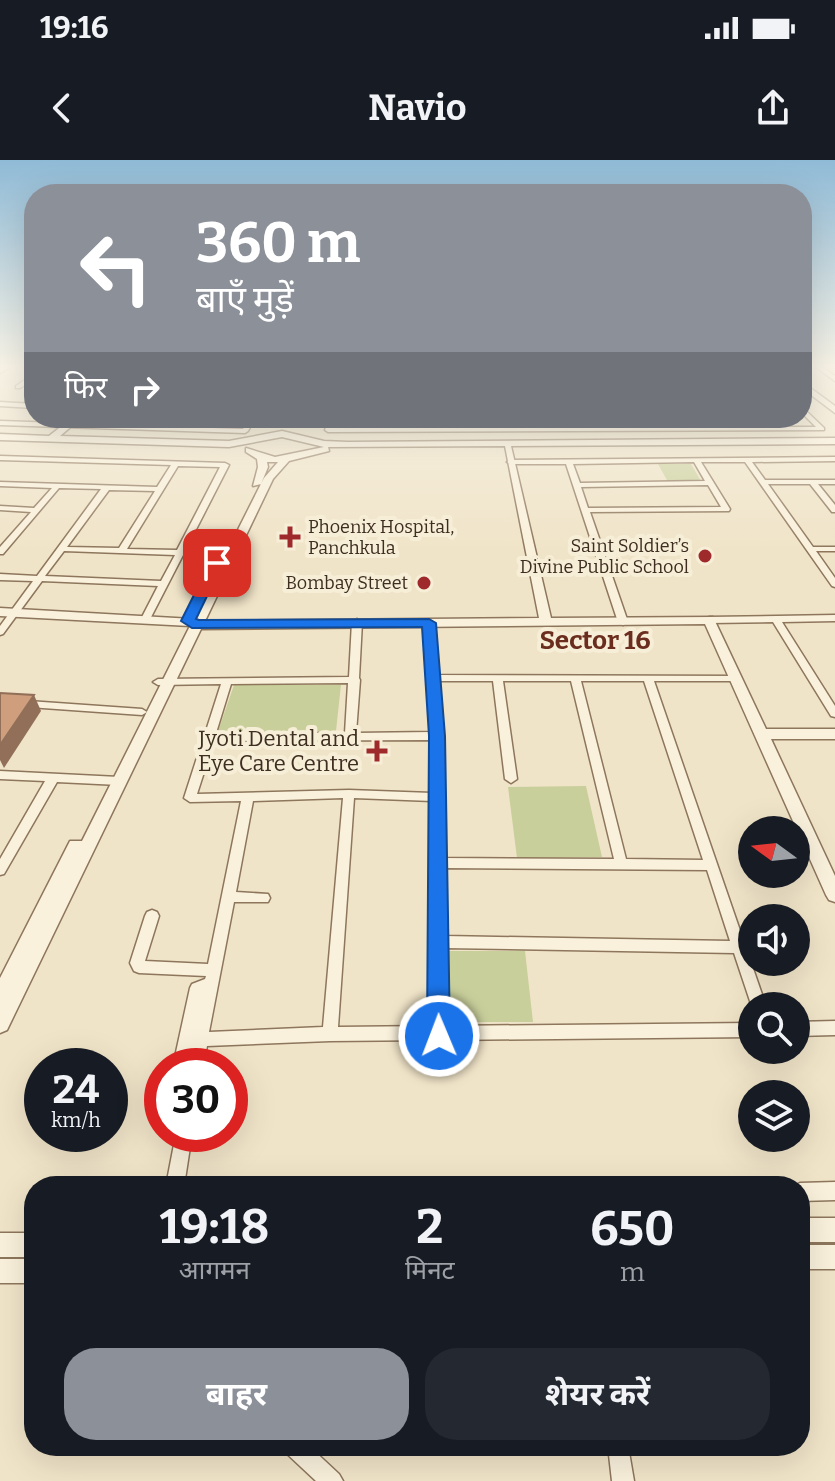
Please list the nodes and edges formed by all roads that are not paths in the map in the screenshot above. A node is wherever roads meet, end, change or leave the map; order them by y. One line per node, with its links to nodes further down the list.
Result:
1 (820, 427): 8 (street)
2 (64, 428): 14 (street)
3 (158, 428): 7 (street)
4 (247, 428): 7 (street)
5 (281, 428): 15 (street)
6 (329, 428): 9 (street)
7 (195, 429)
8 (679, 429): 11 (street)
9 (429, 430): 12 (street)
10 (591, 430): 11 (street); 12 (street)
11 (638, 430): 17 (street)
12 (474, 431)
13 (0, 438): 14 (street); 21 (street)
14 (52, 438): 15 (street)
15 (260, 438): 16 (street); 21 (street)
16 (306, 440): 17 (street); 20 (street)
17 (642, 443): 18 (street)
18 (835, 443): 19 (street)
19 (508, 448): 20 (street); 28 (street)
20 (303, 453): 22 (street)
21 (255, 454): 22 (street); 62 (street)
22 (286, 459): 62 (street)
23 (835, 459): 25 (street)
24 (2, 460): 29 (street)
25 (747, 460): 27 (street); 30 (street)
26 (569, 461): 27 (street); 28 (street); 36 (street)
27 (697, 461): 33 (street)
28 (511, 462): 64 (street)
29 (176, 463): 38 (street); 48 (street)
30 (763, 482): 31 (street); 45 (street)
31 (812, 482): 32 (street); 42 (street)
32 (835, 482)
33 (711, 483): 36 (street); 41 (street)
34 (0, 484): 35 (street)
35 (58, 485): 37 (street); 40 (street)
36 (577, 485): 41 (street)
37 (107, 487): 38 (street); 44 (street)
38 (159, 489): 47 (street)
39 (0, 508): 40 (street)
40 (37, 510): 43 (street)
41 (586, 510): 61 (street)
42 (835, 510)
43 (2, 548)
44 (63, 549): 47 (street); 51 (street)
45 (811, 549): 46 (street); 49 (street)
46 (835, 549)
47 (121, 551): 48 (street)
48 (182, 553): 52 (street)
49 (832, 574): 53 (street)
50 (0, 577): 51 (street)
51 (41, 579): 52 (street); 55 (street)
52 (164, 584): 57 (street)
53 (835, 584)
54 (0, 612): 55 (street)
55 (16, 613): 57 (street); 65 (street)
56 (835, 618): 58 (street)
57 (146, 619): 62 (street)
58 (776, 619): 59 (street); 76 (street)
59 (709, 620): 61 (street); 69 (street)
60 (357, 622): 62 (street); 63 (street); 70 (street)
61 (623, 622): 64 (street)
62 (192, 623): 73 (street)
63 (429, 623): 64 (street); 66 (street)
64 (546, 623)
65 (0, 632)
66 (433, 678): 71 (street); 80 (street)
67 (575, 678): 68 (street); 71 (street); 92 (street)
68 (648, 678): 69 (street); 93 (street)
69 (735, 678): 77 (street)
70 (355, 680): 72 (street); 79 (street)
71 (498, 680): 84 (street)
72 (227, 681): 73 (street); 81 (street)
73 (163, 682): 75 (street); 85 (street)
74 (0, 702): 75 (street)
75 (142, 712): 85 (street)
76 (835, 714)
77 (761, 734): 78 (street); 95 (street)
78 (835, 734)
79 (350, 736): 80 (street); 81 (street)
80 (437, 736): 88 (street)
81 (207, 737): 87 (street)
82 (0, 775): 83 (street)
83 (53, 778): 85 (street); 90 (street)
84 (511, 779)
85 (114, 781): 103 (street); 104 (street)
86 (349, 794): 87 (street); 88 (street); 108 (street)
87 (248, 797): 96 (street)
88 (435, 797): 91 (street)
89 (0, 843): 90 (street)
90 (15, 844): 94 (street)
91 (436, 863): 92 (street); 99 (street)
92 (621, 864): 93 (street)
93 (711, 865): 100 (street)
94 (0, 870)
95 (835, 895)
96 (228, 897): 97 (street); 101 (street)
97 (263, 898)
98 (152, 916): 101 (street)
99 (437, 942): 100 (street); 109 (street)
100 (737, 947): 102 (street)
101 (212, 977): 110 (street); 111 (street)
102 (754, 992)
103 (0, 998)
104 (0, 1024)
105 (835, 1028): 106 (street)
106 (810, 1029)
107 (738, 1030): 109 (street)
108 (330, 1034): 109 (street); 110 (street)
109 (439, 1036)
110 (199, 1039): 112 (street)
111 (185, 1048)
112 (198, 1048)
113 (181, 1152): 114 (street)
114 (177, 1176)
115 (835, 1191): 116 (street)
116 (810, 1192)
117 (810, 1230): 118 (street)
118 (835, 1230)
119 (0, 1245): 120 (street)
120 (24, 1245)
121 (810, 1257): 122 (street)
122 (835, 1257)
123 (0, 1271): 124 (street)
124 (24, 1271)
125 (304, 1456): 127 (street)
126 (619, 1456): 128 (street)
127 (332, 1481)
128 (623, 1481)

